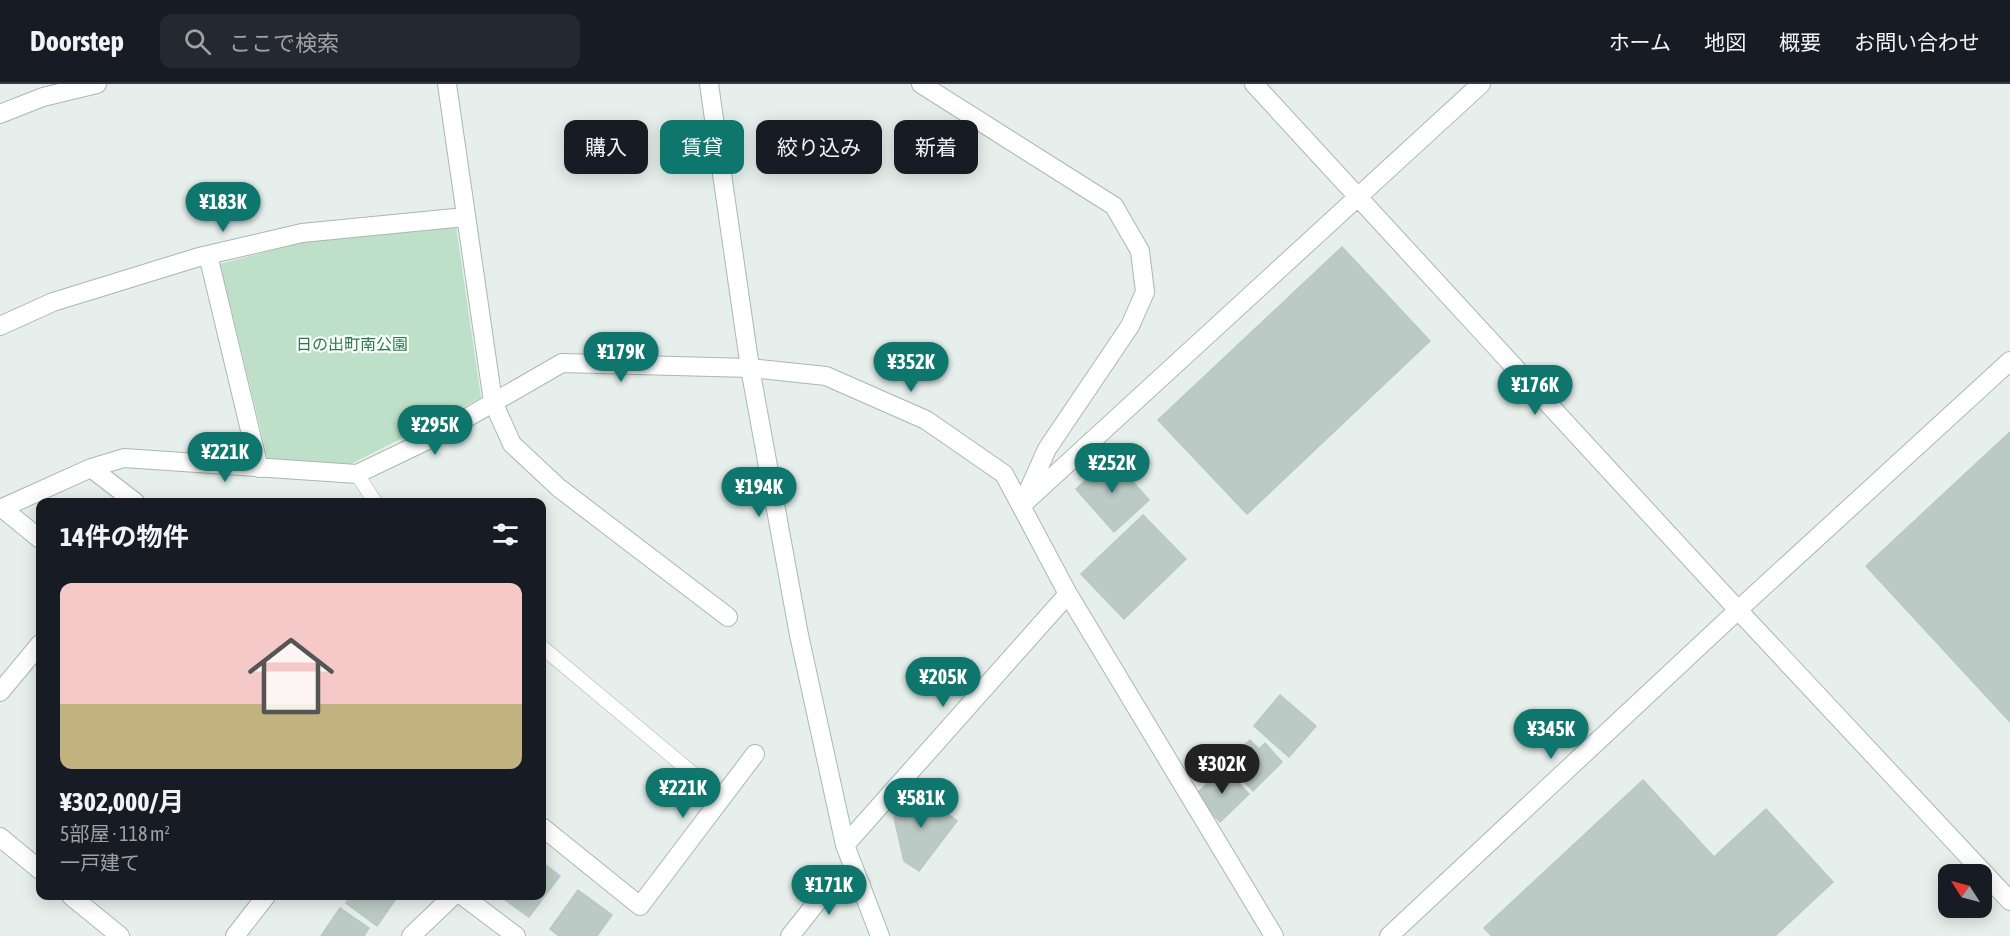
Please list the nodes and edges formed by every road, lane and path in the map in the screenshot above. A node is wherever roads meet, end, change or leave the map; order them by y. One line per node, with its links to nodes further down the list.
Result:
1 (97, 84): 7 (street)
2 (447, 84): 9 (street)
3 (709, 84): 13 (street)
4 (921, 84): 20 (street)
5 (1254, 84): 8 (street)
6 (1481, 84): 8 (street)
7 (0, 114)
8 (1360, 197): 20 (street); 24 (street)
9 (465, 217): 10 (street); 14 (street)
10 (208, 255): 11 (street); 16 (street)
11 (0, 326)
12 (2010, 361): 24 (street)
13 (750, 368): 14 (street); 20 (street); 33 (street)
14 (493, 402): 17 (street); 25 (street)
15 (91, 468): 16 (street); 18 (street); 21 (street)
16 (259, 468): 17 (street)
17 (357, 474): 19 (lane)
18 (130, 498)
19 (372, 498)
20 (1022, 505): 23 (street)
21 (1, 508): 22 (street)
22 (36, 536)
23 (1068, 594): 33 (street); 47 (street)
24 (1738, 610): 40 (street); 48 (street)
25 (728, 617)
26 (36, 649): 28 (street)
27 (546, 650): 30 (lane)
28 (0, 692)
29 (755, 754): 30 (street)
30 (722, 798): 31 (street)
31 (546, 830)
32 (0, 837): 34 (street)
33 (845, 845): 35 (street)
34 (36, 867)
35 (861, 885): 45 (street); 46 (street)
36 (76, 900): 41 (street)
37 (263, 900): 42 (street)
38 (449, 900): 43 (street)
39 (467, 900): 44 (street)
40 (2010, 901)
41 (120, 936)
42 (235, 936)
43 (411, 936)
44 (516, 936)
45 (790, 936)
46 (880, 936)
47 (1274, 936)
48 (1389, 936)

